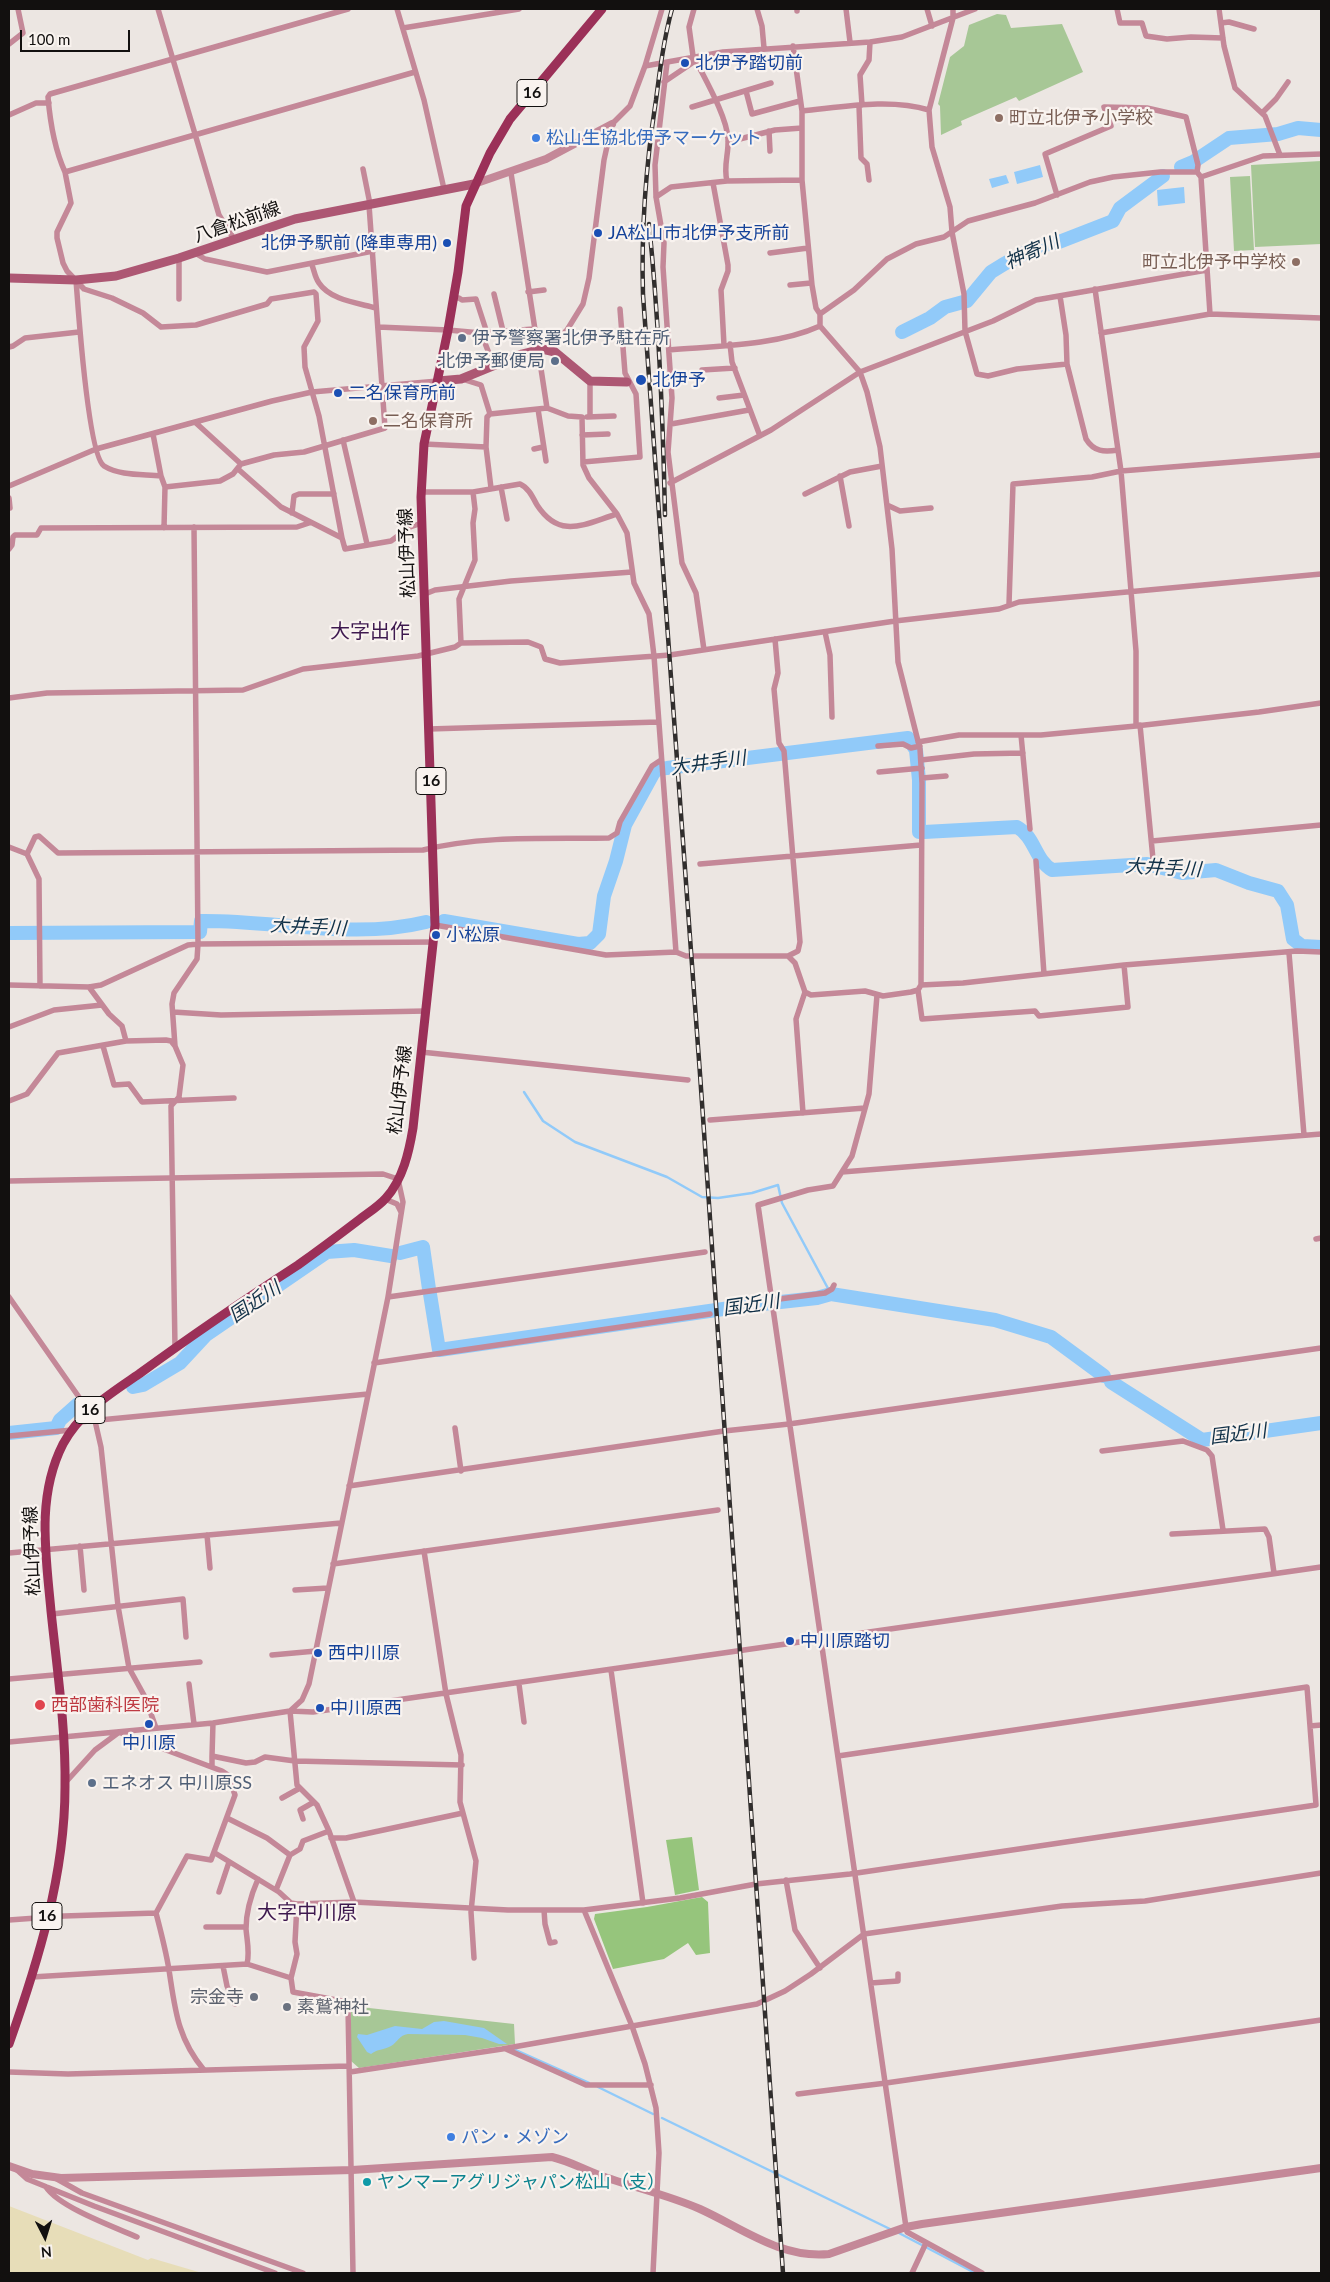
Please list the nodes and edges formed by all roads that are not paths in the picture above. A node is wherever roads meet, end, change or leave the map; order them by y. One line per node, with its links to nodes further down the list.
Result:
1 (18, 9): 24 (street)
2 (158, 9): 28 (street)
3 (348, 9): 28 (street)
4 (397, 9): 19 (street)
5 (519, 9): 19 (street)
6 (602, 9): 61 (main road, 松山伊予線 / 16)
7 (662, 9): 30 (street)
8 (694, 9): 27 (street)
9 (758, 9): 26 (street)
10 (846, 9): 22 (street)
11 (927, 9): 18 (street)
12 (953, 9): 16 (street)
13 (975, 9): 16 (street)
14 (1117, 9): 21 (street)
15 (1219, 9): 17 (street)
16 (953, 18): 18 (street); 41 (street)
17 (1221, 23): 20 (street); 21 (street)
18 (932, 26): 23 (street)
19 (403, 28): 31 (street)
20 (1254, 29)
21 (1223, 38): 43 (street)
22 (850, 42): 23 (street); 25 (street)
23 (870, 42): 39 (street)
24 (9, 44)
25 (794, 46): 26 (street); 37 (street)
26 (764, 48): 27 (street)
27 (694, 58): 29 (street); 32 (street); 36 (street)
28 (173, 59): 38 (street); 48 (street)
29 (667, 63): 30 (street); 32 (street)
30 (645, 66): 45 (street)
31 (415, 72): 48 (street); 62 (street)
32 (664, 82): 64 (street)
33 (1288, 82): 43 (street)
34 (771, 83): 35 (street)
35 (746, 91): 36 (street); 37 (street)
36 (716, 99): 40 (street); 49 (street)
37 (800, 101): 42 (street)
38 (49, 103): 44 (street); 54 (street)
39 (861, 106): 41 (street); 42 (street); 58 (street)
40 (692, 108)
41 (929, 110): 66 (street)
42 (802, 111): 46 (street)
43 (1262, 112): 52 (street)
44 (9, 115)
45 (612, 124): 55 (street); 105 (street)
46 (802, 128): 47 (street); 57 (street)
47 (769, 131): 49 (street); 50 (street)
48 (195, 135): 54 (street); 67 (street)
49 (728, 142): 59 (street)
50 (770, 151)
51 (1321, 154): 52 (street)
52 (1280, 155): 56 (street)
53 (363, 169): 65 (street)
54 (65, 172): 76 (street)
55 (511, 173): 61 (street); 83 (street)
56 (1199, 174): 63 (street); 63 (street); 74 (street)
57 (802, 180): 59 (street); 68 (street)
58 (869, 180)
59 (727, 181): 60 (street)
60 (712, 183): 64 (street); 102 (street)
61 (474, 184): 62 (main road, 八倉松前線); 86 (main road, 松山伊予線 / 16)
62 (444, 189): 65 (main road, 八倉松前線)
63 (1057, 195): 66 (street)
64 (656, 197): 106 (street)
65 (369, 204): 67 (main road, 八倉松前線); 69 (street)
66 (952, 232): 90 (street); 98 (street)
67 (234, 239): 70 (main road, 八倉松前線)
68 (808, 248): 71 (street); 77 (street)
69 (373, 251): 73 (street); 88 (street)
70 (195, 253): 72 (main road, 八倉松前線); 73 (street)
71 (770, 253)
72 (179, 258): 76 (main road, 八倉松前線); 87 (street)
73 (312, 265): 78 (street)
74 (1207, 270): 80 (street); 91 (street)
75 (9, 278): 76 (main road, 八倉松前線)
76 (76, 280): 82 (street); 99 (street)
77 (811, 282): 79 (street); 90 (street)
78 (318, 283): 82 (street); 88 (street)
79 (790, 285)
80 (1096, 289): 85 (street); 101 (street)
81 (544, 290): 83 (street)
82 (314, 292): 117 (street)
83 (528, 292): 95 (street)
84 (494, 294): 97 (street)
85 (1060, 296): 98 (street); 107 (street)
86 (453, 298): 96 (main road, 松山伊予線 / 16); 100 (street)
87 (179, 299)
88 (376, 308): 94 (street)
89 (620, 309): 115 (street)
90 (820, 314): 93 (street)
91 (1210, 314): 92 (street); 101 (street)
92 (1321, 318)
93 (820, 326): 102 (street); 111 (street)
94 (378, 327): 96 (street); 116 (street)
95 (533, 328): 97 (street); 104 (street)
96 (448, 330): 100 (street); 113 (main road, 松山伊予線 / 16)
97 (503, 331): 100 (street)
98 (965, 331): 107 (street); 111 (street)
99 (80, 332): 103 (street); 138 (street)
100 (484, 333): 108 (street)
101 (1102, 333): 140 (street)
102 (727, 345): 106 (street); 109 (street)
103 (9, 346)
104 (537, 349): 105 (main road); 108 (main road); 120 (street)
105 (547, 349): 114 (main road)
106 (669, 350): 128 (street)
107 (1067, 364): 140 (street)
108 (494, 366): 112 (main road)
109 (735, 368): 110 (street); 118 (street)
110 (702, 370)
111 (860, 372): 132 (street); 145 (street)
112 (461, 379): 113 (main road); 123 (street)
113 (438, 381): 116 (street); 134 (main road, 松山伊予線 / 16)
114 (590, 381): 115 (main road); 126 (street)
115 (627, 382): 143 (street)
116 (382, 385): 117 (street); 133 (street)
117 (312, 392): 127 (street); 135 (street)
118 (744, 395): 119 (street); 122 (street)
119 (719, 398)
120 (546, 408): 121 (street); 125 (street)
121 (538, 409): 123 (street); 137 (street)
122 (749, 410): 128 (street); 132 (street)
123 (490, 414): 136 (street)
124 (614, 416): 126 (street)
125 (582, 417): 126 (street); 131 (street)
126 (590, 417)
127 (196, 423): 129 (street); 144 (street)
128 (671, 424): 149 (street)
129 (153, 434): 138 (street); 147 (street)
130 (608, 434): 131 (street)
131 (582, 435): 143 (street)
132 (760, 436): 149 (street)
133 (343, 440): 135 (street); 171 (street)
134 (424, 444): 136 (street); 154 (main road, 松山伊予線 / 16)
135 (324, 445): 144 (street); 156 (street)
136 (486, 446): 152 (street)
137 (544, 447): 139 (street); 142 (street)
138 (96, 449): 147 (street); 150 (street)
139 (534, 449)
140 (1118, 450): 146 (street)
141 (1321, 455): 146 (street)
142 (546, 461)
143 (583, 462): 163 (street)
144 (239, 466): 151 (street); 162 (street)
145 (882, 466): 148 (street); 159 (street)
146 (1121, 470): 176 (street); 178 (street)
147 (161, 476): 151 (street)
148 (840, 476): 157 (street); 167 (street)
149 (670, 483): 183 (street)
150 (9, 486)
151 (165, 487): 169 (street)
152 (491, 488): 153 (street); 155 (street)
153 (500, 488): 163 (street); 164 (street)
154 (422, 492): 155 (street); 166 (main road, 松山伊予線 / 16)
155 (473, 492): 175 (street)
156 (334, 494): 162 (street); 170 (street)
157 (805, 494)
158 (9, 498): 160 (street)
159 (887, 506): 161 (street); 179 (street)
160 (10, 508)
161 (931, 508)
162 (292, 513): 165 (street)
163 (616, 514): 173 (street)
164 (507, 519)
165 (309, 523): 168 (street); 170 (street)
166 (422, 523): 171 (street); 177 (main road, 松山伊予線 / 16)
167 (849, 526)
168 (194, 527): 169 (street); 186 (street)
169 (164, 528): 172 (street)
170 (342, 538): 171 (street)
171 (367, 544)
172 (9, 549)
173 (632, 572): 175 (street); 185 (street)
174 (1321, 574): 176 (street)
175 (466, 587): 177 (street); 182 (street)
176 (1130, 593): 178 (street); 191 (street)
177 (425, 594): 184 (main road, 松山伊予線 / 16)
178 (1009, 604): 179 (street)
179 (895, 621): 180 (street); 195 (street)
180 (825, 632): 181 (street); 189 (street)
181 (776, 639): 183 (street); 211 (street)
182 (461, 643): 184 (street); 185 (street)
183 (704, 650): 185 (street)
184 (427, 654): 186 (street); 192 (main road, 松山伊予線 / 16)
185 (654, 656): 190 (street)
186 (196, 691): 187 (street); 209 (street)
187 (9, 698)
188 (1321, 703): 191 (street)
189 (832, 717)
190 (658, 722): 192 (street); 198 (street)
191 (1138, 726): 193 (street); 205 (street)
192 (430, 729): 208 (main road, 松山伊予線 / 16)
193 (1021, 735): 195 (street); 196 (street)
194 (878, 746): 195 (street)
195 (917, 746): 197 (street)
196 (1023, 754): 197 (street); 204 (street)
197 (921, 760): 199 (street)
198 (661, 765): 208 (street); 218 (street)
199 (919, 769): 200 (street); 202 (street)
200 (879, 772)
201 (946, 776): 202 (street)
202 (922, 778): 206 (street)
203 (1321, 825): 205 (street)
204 (1030, 829)
205 (1152, 841): 212 (street)
206 (921, 845): 211 (street); 227 (street)
207 (9, 847): 210 (street)
208 (434, 847): 209 (street); 215 (main road, 松山伊予線 / 16)
209 (198, 851): 210 (street); 217 (street)
210 (27, 854): 225 (street)
211 (793, 856): 214 (street); 221 (street)
212 (1153, 859)
213 (1036, 861): 223 (street)
214 (700, 864)
215 (436, 925): 216 (main road, 松山伊予線 / 16); 218 (street)
216 (434, 942): 217 (street); 231 (main road, 松山伊予線 / 16)
217 (198, 944): 226 (street); 232 (street)
218 (676, 952): 221 (street)
219 (1321, 952): 220 (street)
220 (1289, 953): 222 (street); 246 (street)
221 (788, 956): 228 (street)
222 (1124, 965): 223 (street); 227 (street)
223 (1044, 974): 227 (street)
224 (9, 985): 225 (street)
225 (40, 986): 226 (street)
226 (89, 988): 230 (street)
227 (919, 988): 229 (street)
228 (805, 992): 229 (street); 243 (street)
229 (877, 996): 242 (street)
230 (102, 1005): 233 (street); 234 (street)
231 (426, 1011): 232 (street); 237 (main road, 松山伊予線 / 16)
232 (173, 1012): 236 (street)
233 (9, 1027)
234 (126, 1041): 235 (street); 236 (street)
235 (103, 1046): 240 (street); 241 (street)
236 (175, 1046): 240 (street)
237 (421, 1052): 238 (street); 249 (main road, 松山伊予線 / 16)
238 (688, 1080)
239 (234, 1098): 240 (street)
240 (176, 1099): 248 (street)
241 (9, 1101)
242 (865, 1108): 243 (street); 247 (street)
243 (803, 1113): 244 (street)
244 (710, 1120)
245 (1321, 1134): 246 (street)
246 (1304, 1135): 247 (street)
247 (842, 1172): 257 (street)
248 (173, 1179): 249 (street); 250 (street); 259 (street)
249 (398, 1179): 251 (main road, 松山伊予線 / 16); 252 (street)
250 (9, 1181)
251 (385, 1199): 252 (street); 259 (main road, 松山伊予線 / 16)
252 (401, 1212): 256 (street)
253 (705, 1252): 256 (street)
254 (834, 1285): 257 (street)
255 (9, 1297): 263 (street)
256 (388, 1297): 261 (street)
257 (772, 1300): 265 (street)
258 (710, 1314): 261 (street)
259 (175, 1347): 263 (main road, 松山伊予線 / 16)
260 (1321, 1348): 265 (street)
261 (374, 1363): 262 (street)
262 (368, 1394): 264 (street); 271 (street)
263 (88, 1410): 264 (street); 266 (main road, 松山伊予線 / 16)
264 (94, 1421): 266 (street); 277 (street)
265 (789, 1424): 270 (street); 292 (street)
266 (74, 1426): 268 (street); 279 (main road, 松山伊予線 / 16)
267 (455, 1428): 270 (street)
268 (9, 1436)
269 (1102, 1451): 274 (street)
270 (461, 1471): 271 (street)
271 (349, 1486): 273 (street)
272 (718, 1510): 280 (street)
273 (341, 1523): 276 (street); 282 (street)
274 (1223, 1530): 275 (street); 285 (street)
275 (1172, 1534)
276 (207, 1535): 277 (street); 284 (street)
277 (113, 1544): 278 (street); 289 (street)
278 (80, 1546): 279 (street); 287 (street)
279 (45, 1549): 281 (street); 290 (main road, 松山伊予線 / 16)
280 (424, 1551): 282 (street); 302 (street)
281 (9, 1553)
282 (333, 1564): 286 (street)
283 (1321, 1567): 285 (street)
284 (210, 1568)
285 (1274, 1573): 292 (street)
286 (328, 1588): 288 (street); 293 (street)
287 (84, 1590)
288 (295, 1590)
289 (118, 1606): 290 (street); 291 (street); 296 (street)
290 (52, 1614): 298 (main road, 松山伊予線 / 16)
291 (186, 1637)
292 (821, 1638): 297 (street); 314 (street)
293 (316, 1652): 294 (street); 303 (street)
294 (272, 1655)
295 (200, 1662): 296 (street)
296 (129, 1668): 298 (street); 309 (street)
297 (611, 1670): 301 (street); 337 (street)
298 (57, 1674): 299 (street); 311 (main road, 松山伊予線 / 16)
299 (9, 1679)
300 (189, 1684): 306 (street)
301 (519, 1684): 302 (street); 305 (street)
302 (446, 1694): 303 (street); 316 (street)
303 (290, 1711): 304 (street); 315 (street)
304 (213, 1722): 306 (street); 313 (street)
305 (524, 1722)
306 (194, 1724): 309 (street)
307 (1321, 1725): 308 (street)
308 (1310, 1726): 314 (street); 330 (street)
309 (156, 1728): 310 (street)
310 (120, 1732): 311 (street); 317 (street); 318 (street)
311 (63, 1737): 312 (street); 318 (main road, 松山伊予線 / 16)
312 (9, 1742)
313 (212, 1756): 315 (street); 317 (street)
314 (838, 1756): 330 (street)
315 (295, 1761): 316 (street); 319 (street)
316 (462, 1764): 322 (street)
317 (212, 1766): 323 (street)
318 (66, 1783): 343 (main road, 松山伊予線 / 16)
319 (300, 1788): 320 (street); 321 (street)
320 (282, 1798)
321 (314, 1802): 324 (street); 325 (street)
322 (463, 1813): 326 (street); 339 (street)
323 (227, 1818): 327 (street); 328 (street)
324 (302, 1819)
325 (329, 1831): 326 (street); 328 (street)
326 (331, 1838): 336 (street)
327 (215, 1853): 329 (street); 342 (street)
328 (290, 1856): 334 (street)
329 (229, 1862): 332 (street); 335 (street)
330 (855, 1873): 333 (street); 347 (street)
331 (1321, 1874): 347 (street)
332 (258, 1879): 334 (street); 346 (street)
333 (786, 1880): 337 (street); 352 (street)
334 (276, 1890): 338 (street)
335 (219, 1892)
336 (354, 1902): 338 (street); 339 (street)
337 (643, 1903): 341 (street)
338 (296, 1904): 356 (street)
339 (472, 1907): 340 (street); 349 (street)
340 (544, 1910): 341 (street); 348 (street)
341 (584, 1910): 360 (street)
342 (156, 1913): 343 (street); 353 (street)
343 (47, 1917): 344 (street); 355 (main road, 松山伊予線 / 16)
344 (9, 1920)
345 (206, 1927): 346 (street)
346 (246, 1928): 350 (street)
347 (864, 1934): 352 (street); 357 (street)
348 (555, 1942)
349 (474, 1958)
350 (247, 1964): 351 (street); 356 (street)
351 (223, 1966): 353 (street); 358 (street)
352 (820, 1968): 360 (street)
353 (169, 1970): 355 (street); 364 (street)
354 (898, 1974): 357 (street)
355 (32, 1977): 361 (main road, 松山伊予線 / 16)
356 (291, 1978): 363 (street)
357 (871, 1983): 366 (street)
358 (234, 2004)
359 (1321, 2020): 366 (street)
360 (632, 2026): 362 (street); 367 (street)
361 (9, 2040)
362 (505, 2049): 363 (street); 367 (street)
363 (349, 2069): 364 (street); 371 (street)
364 (204, 2070): 365 (street)
365 (9, 2072)
366 (886, 2083): 368 (street); 375 (street)
367 (651, 2085): 374 (street)
368 (798, 2094)
369 (12, 2167): 372 (street); 373 (street)
370 (1321, 2168): 375 (street)
371 (352, 2170): 372 (street); 374 (street); 380 (street)
372 (53, 2177): 379 (street)
373 (46, 2187): 376 (street); 378 (street)
374 (656, 2192): 375 (street); 381 (street)
375 (906, 2227): 377 (street)
376 (137, 2237)
377 (926, 2243): 382 (street); 383 (street)
378 (275, 2273)
379 (302, 2273)
380 (354, 2273)
381 (653, 2273)
382 (912, 2273)
383 (982, 2273)

